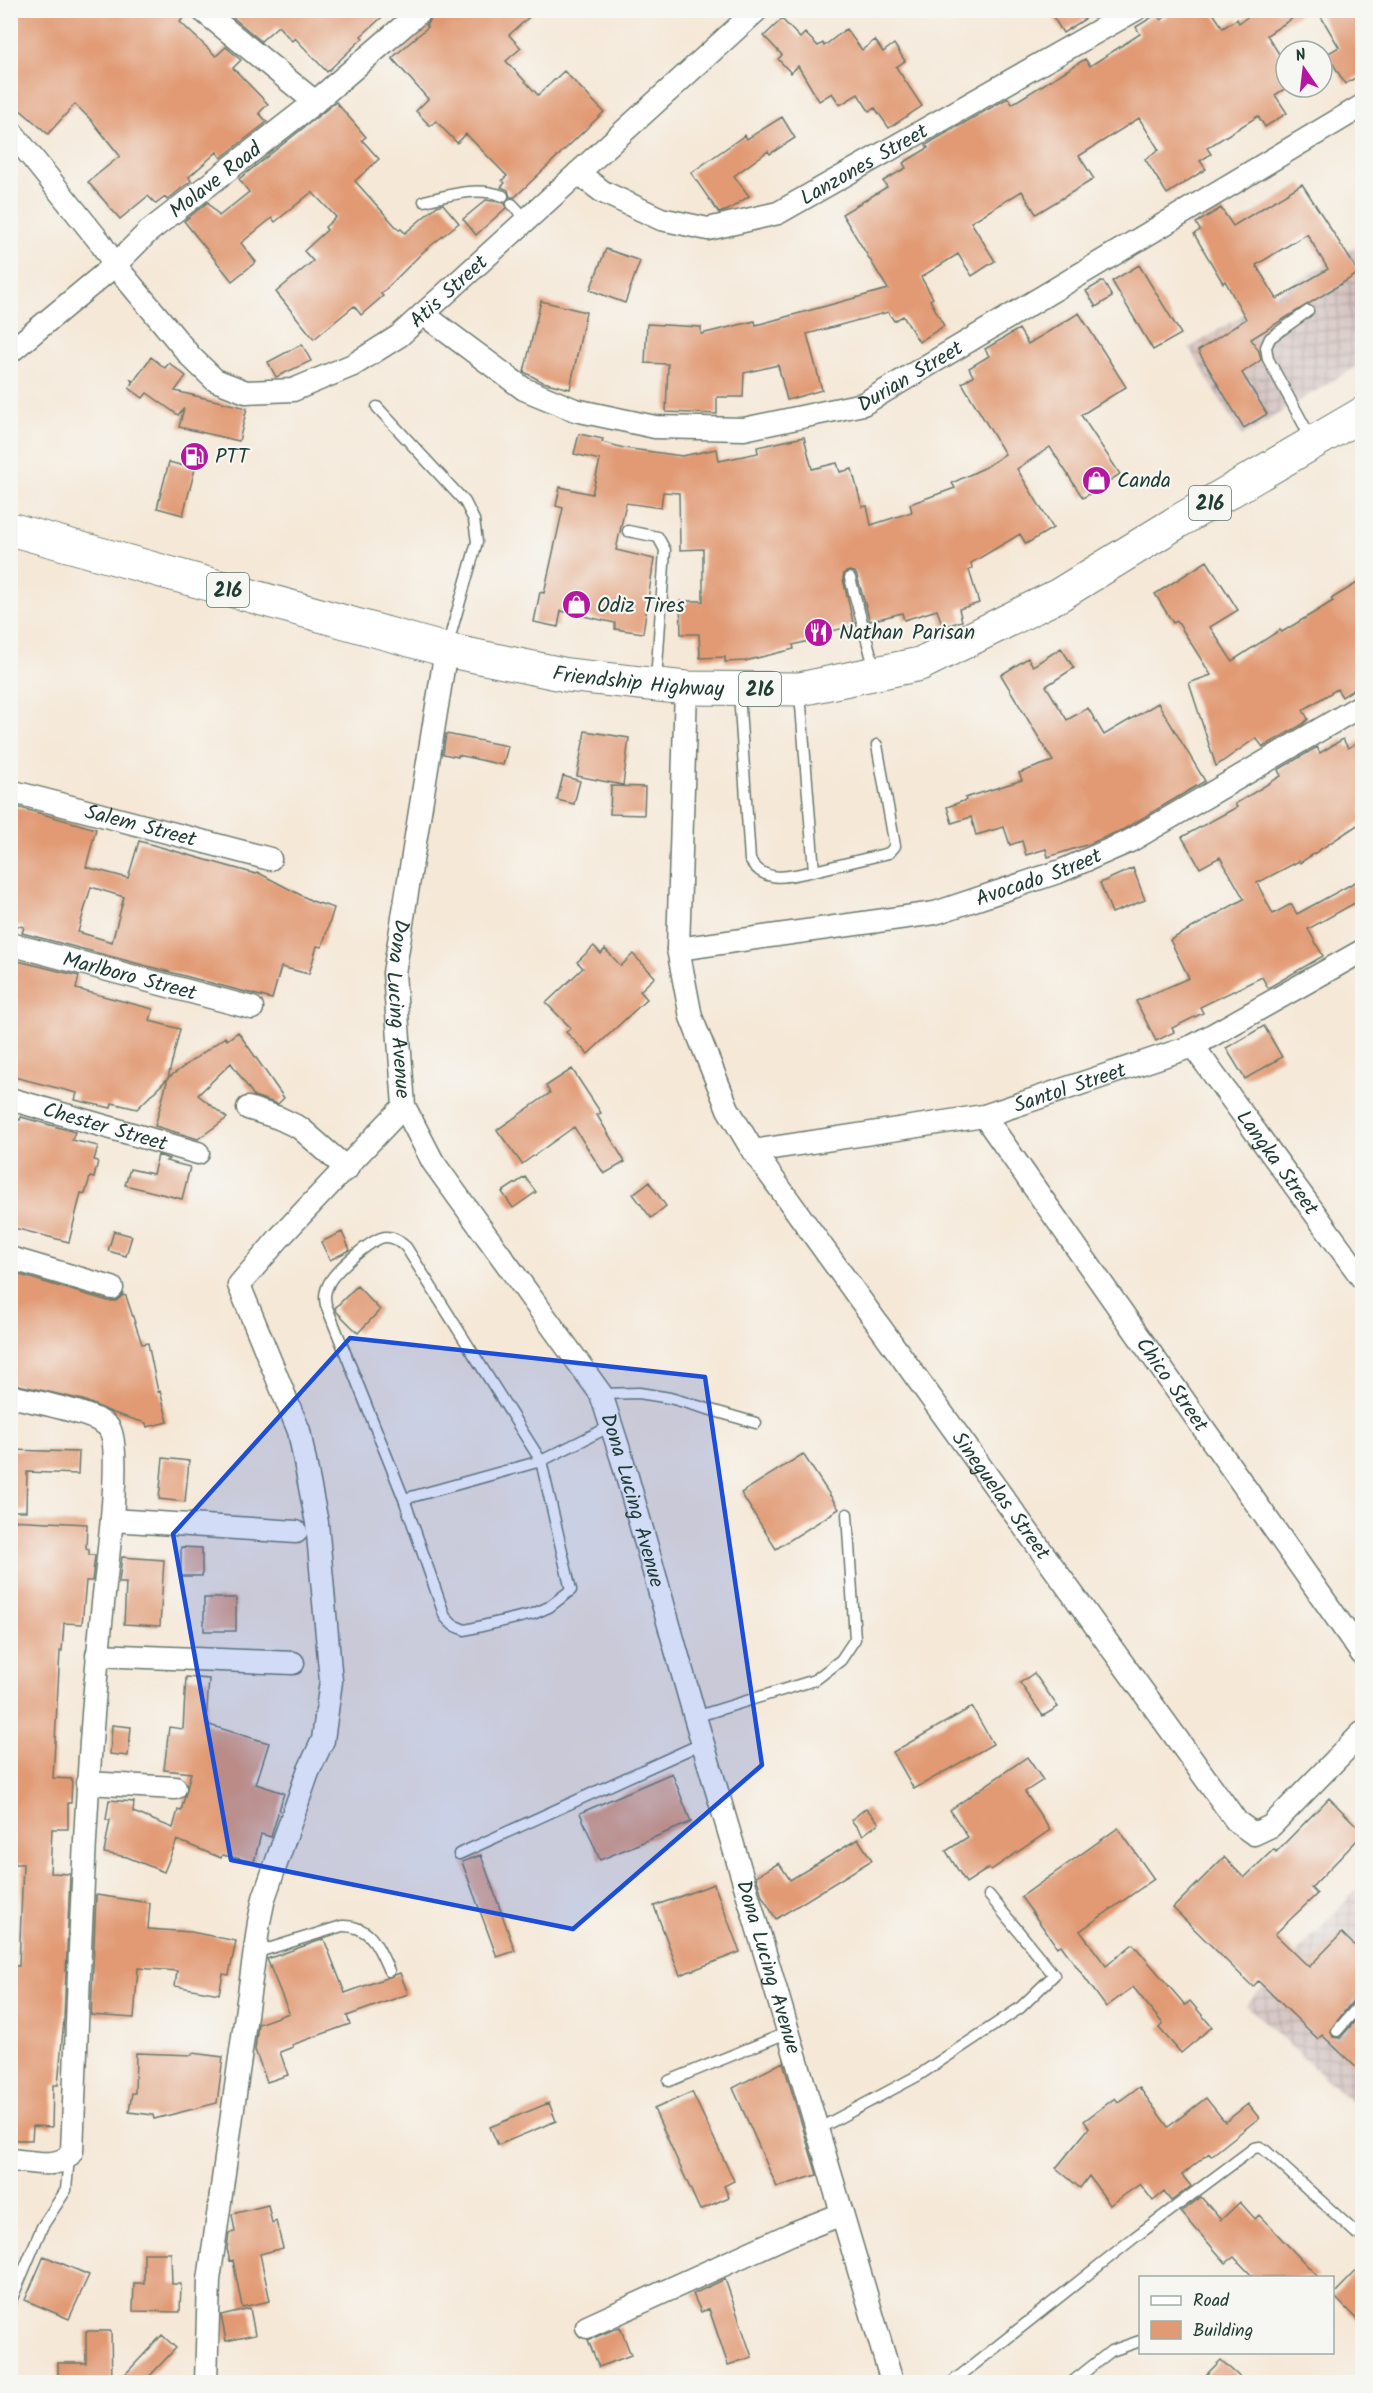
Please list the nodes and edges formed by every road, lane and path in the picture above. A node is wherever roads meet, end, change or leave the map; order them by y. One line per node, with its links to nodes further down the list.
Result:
1 (202, 10): 5 (street)
2 (422, 10): 5 (street, Molave Road)
3 (757, 10): 8 (street, Atis Street)
4 (1135, 10): 8 (street, Lanzones Street)
5 (315, 102): 11 (street, Molave Road)
6 (1362, 106): 13 (street, Durian Street)
7 (10, 130): 11 (street, Atis Street)
8 (578, 173): 10 (street, Atis Street)
9 (424, 201): 10 (lane)
10 (514, 206): 13 (street, Atis Street)
11 (115, 265): 13 (street, Atis Street); 14 (street, Molave Road)
12 (1308, 312): 17 (lane)
13 (423, 314)
14 (10, 352)
15 (377, 407): 21 (lane)
16 (1362, 414): 17 (main road, Friendship Highway / 216)
17 (1313, 442): 22 (main road, Friendship Highway / 216)
18 (10, 529): 21 (main road, Friendship Highway / 216)
19 (628, 531): 23 (lane)
20 (850, 578): 22 (lane)
21 (446, 650): 23 (main road, Friendship Highway / 216); 37 (street, Dona Lucing Avenue)
22 (876, 674): 25 (main road, Friendship Highway / 216)
23 (671, 686): 24 (main road, Friendship Highway / 216); 32 (street, Sineguelas Street)
24 (738, 688): 25 (main road, Friendship Highway / 216); 30 (lane)
25 (800, 689): 30 (lane)
26 (1362, 705): 32 (street, Avocado Street)
27 (877, 745): 30 (lane)
28 (10, 791): 29 (street, Salem Street)
29 (270, 859)
30 (814, 871)
31 (10, 944): 34 (street, Marlboro Street)
32 (678, 949): 40 (street, Sineguelas Street)
33 (1362, 951): 35 (street, Santol Street)
34 (252, 1008)
35 (1193, 1046): 39 (street, Santol Street); 44 (street, Langka Street)
36 (10, 1099): 41 (street, Chester Street)
37 (404, 1106): 42 (street); 46 (street, Dona Lucing Avenue)
38 (248, 1108): 42 (street)
39 (984, 1116): 40 (street, Santol Street); 55 (street, Chico Street)
40 (753, 1151): 59 (street, Sineguelas Street)
41 (198, 1153)
42 (347, 1169): 65 (street)
43 (10, 1258): 45 (street)
44 (1362, 1278)
45 (112, 1288)
46 (600, 1394): 48 (lane); 49 (street, Dona Lucing Avenue)
47 (10, 1396): 53 (street)
48 (756, 1423)
49 (611, 1426): 50 (lane); 58 (street, Dona Lucing Avenue)
50 (541, 1461): 51 (lane); 51 (lane); 51 (lane)
51 (404, 1499)
52 (847, 1514): 58 (lane)
53 (112, 1520): 54 (street); 56 (street)
54 (296, 1532)
55 (1362, 1654)
56 (97, 1655): 57 (street); 61 (street)
57 (294, 1663)
58 (695, 1716): 60 (street, Dona Lucing Avenue)
59 (1362, 1733)
60 (703, 1743): 63 (lane); 68 (street, Dona Lucing Avenue)
61 (87, 1783): 62 (street); 72 (street)
62 (175, 1788)
63 (459, 1854)
64 (989, 1895): 71 (lane)
65 (255, 1953): 66 (lane); 79 (street)
66 (389, 1971)
67 (1362, 2002): 69 (lane)
68 (789, 2031): 70 (lane); 71 (street, Dona Lucing Avenue)
69 (1337, 2031)
70 (669, 2081)
71 (818, 2129): 74 (street, Dona Lucing Avenue)
72 (69, 2157): 73 (street); 76 (lane)
73 (10, 2160)
74 (842, 2214): 77 (street); 80 (street, Dona Lucing Avenue)
75 (1356, 2233): 81 (lane)
76 (10, 2303)
77 (587, 2327)
78 (1139, 2341): 82 (lane)
79 (206, 2382)
80 (892, 2382)
81 (952, 2382)
82 (1072, 2382)

